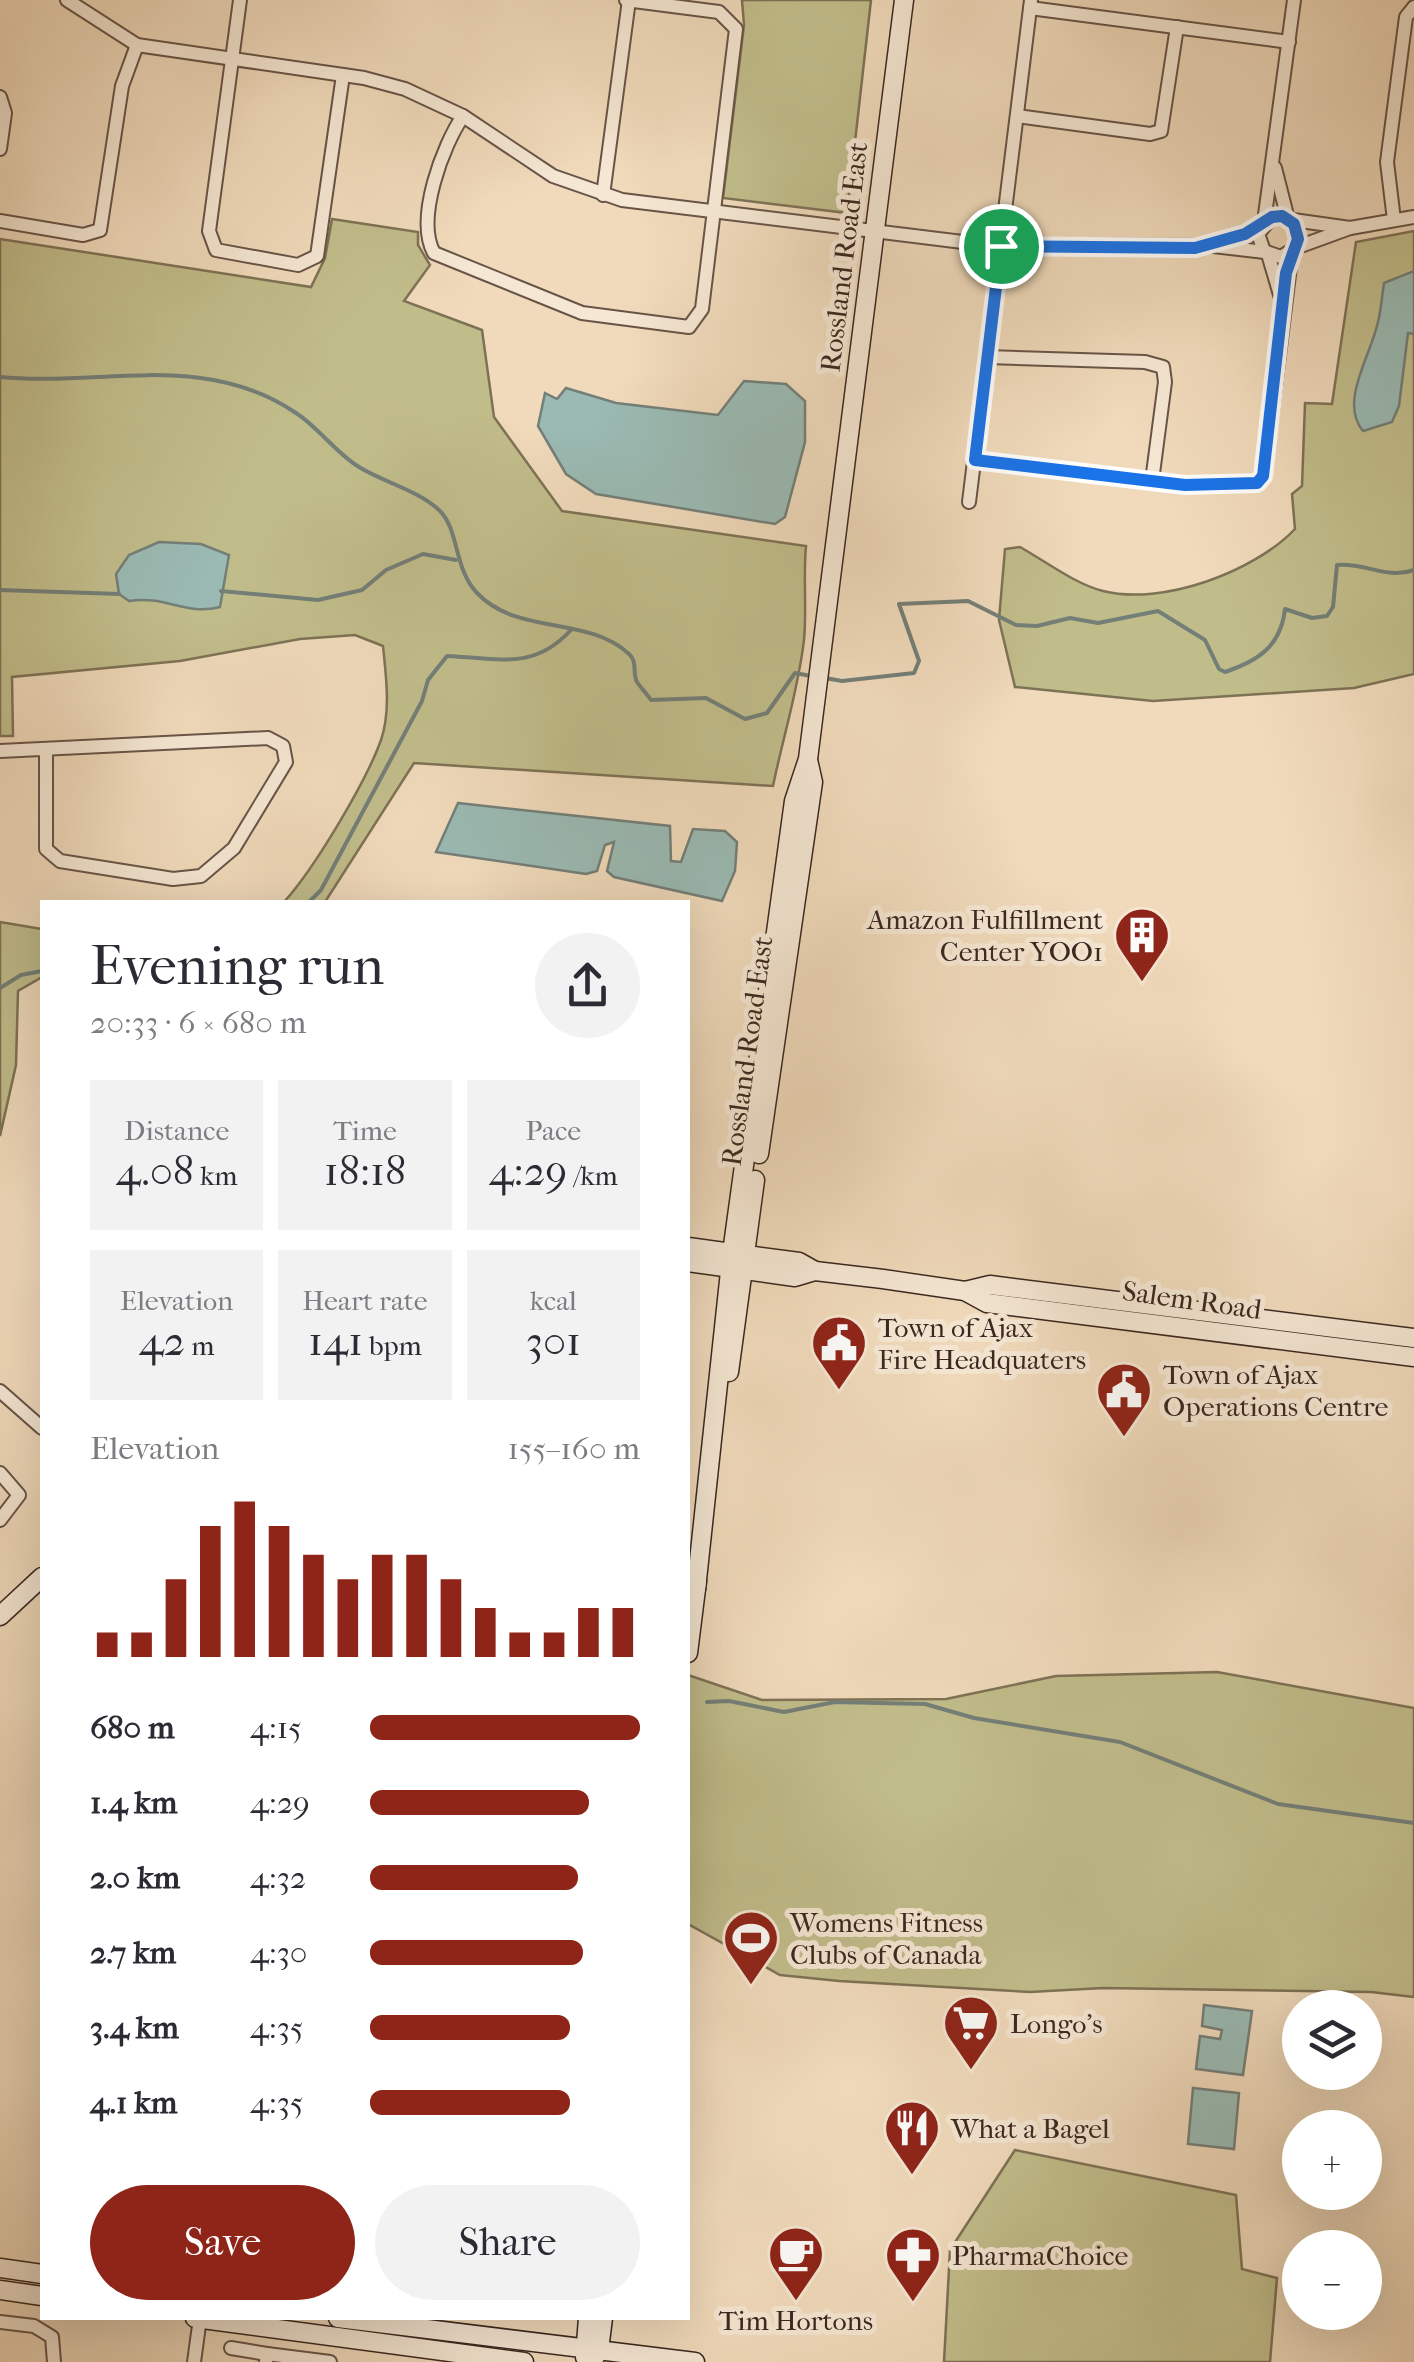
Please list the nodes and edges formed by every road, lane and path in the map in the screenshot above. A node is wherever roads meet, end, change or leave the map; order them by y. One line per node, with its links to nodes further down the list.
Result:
1 (66, 0): 10 (street)
2 (240, 0): 11 (street)
3 (628, 0): 18 (street); 19 (street)
4 (904, 0): 26 (main road, Rossland Road East)
5 (1294, 0): 9 (street)
6 (1030, 4): 8 (street); 15 (street)
7 (1414, 7): 22 (street)
8 (1177, 27): 9 (street); 15 (street)
9 (1289, 42): 17 (street)
10 (137, 45): 11 (street); 23 (street)
11 (232, 60): 12 (street); 12 (street)
12 (344, 75): 14 (street)
13 (0, 97): 16 (street)
14 (463, 116): 18 (street); 19 (street)
15 (1016, 116): 27 (street)
16 (0, 148)
17 (1273, 165): 21 (street); 24 (street)
18 (602, 195): 19 (street)
19 (713, 211): 26 (street)
20 (1414, 217): 22 (street)
21 (1289, 220): 24 (street); 25 (street); 29 (street)
22 (1394, 220): 25 (street)
23 (0, 221)
24 (1262, 224): 28 (street); 30 (street)
25 (1350, 228): 29 (street)
26 (874, 232): 27 (street); 39 (main road, Rossland Road East)
27 (1001, 246): 28 (street); 32 (street)
28 (1213, 246): 30 (street)
29 (1294, 250): 30 (street); 31 (street)
30 (1266, 253): 31 (street)
31 (1284, 308): 34 (street)
32 (988, 358): 33 (street); 34 (street)
33 (975, 460): 34 (street); 35 (street)
34 (1152, 481)
35 (969, 502)
36 (46, 749): 36 (street); 37 (street)
37 (0, 751)
38 (690, 1247): 39 (main road, Salem Road)
39 (738, 1261): 40 (main road, Salem Road); 41 (main road, Salem Road); 50 (main road, Rossland Road East)
40 (690, 1262)
41 (965, 1291): 42 (main road, Salem Road); 43 (main road, Salem Road)
42 (1414, 1338)
43 (1414, 1357)
44 (3, 1400): 45 (street)
45 (40, 1427)
46 (0, 1473): 47 (street)
47 (0, 1520)
48 (40, 1579): 49 (main road)
49 (0, 1616)
50 (690, 1636)
51 (0, 2268): 52 (main road)
52 (40, 2274)
53 (0, 2290): 54 (main road)
54 (40, 2296)
55 (199, 2320): 65 (street)
56 (214, 2320): 67 (main road)
57 (351, 2320): 62 (main road)
58 (588, 2320): 62 (main road)
59 (602, 2320): 62 (main road)
60 (0, 2322): 64 (street)
61 (231, 2348): 63 (street)
62 (590, 2356): 68 (main road)
63 (267, 2358): 66 (street)
64 (54, 2362)
65 (194, 2362)
66 (330, 2362)
67 (524, 2362)
68 (694, 2362)

